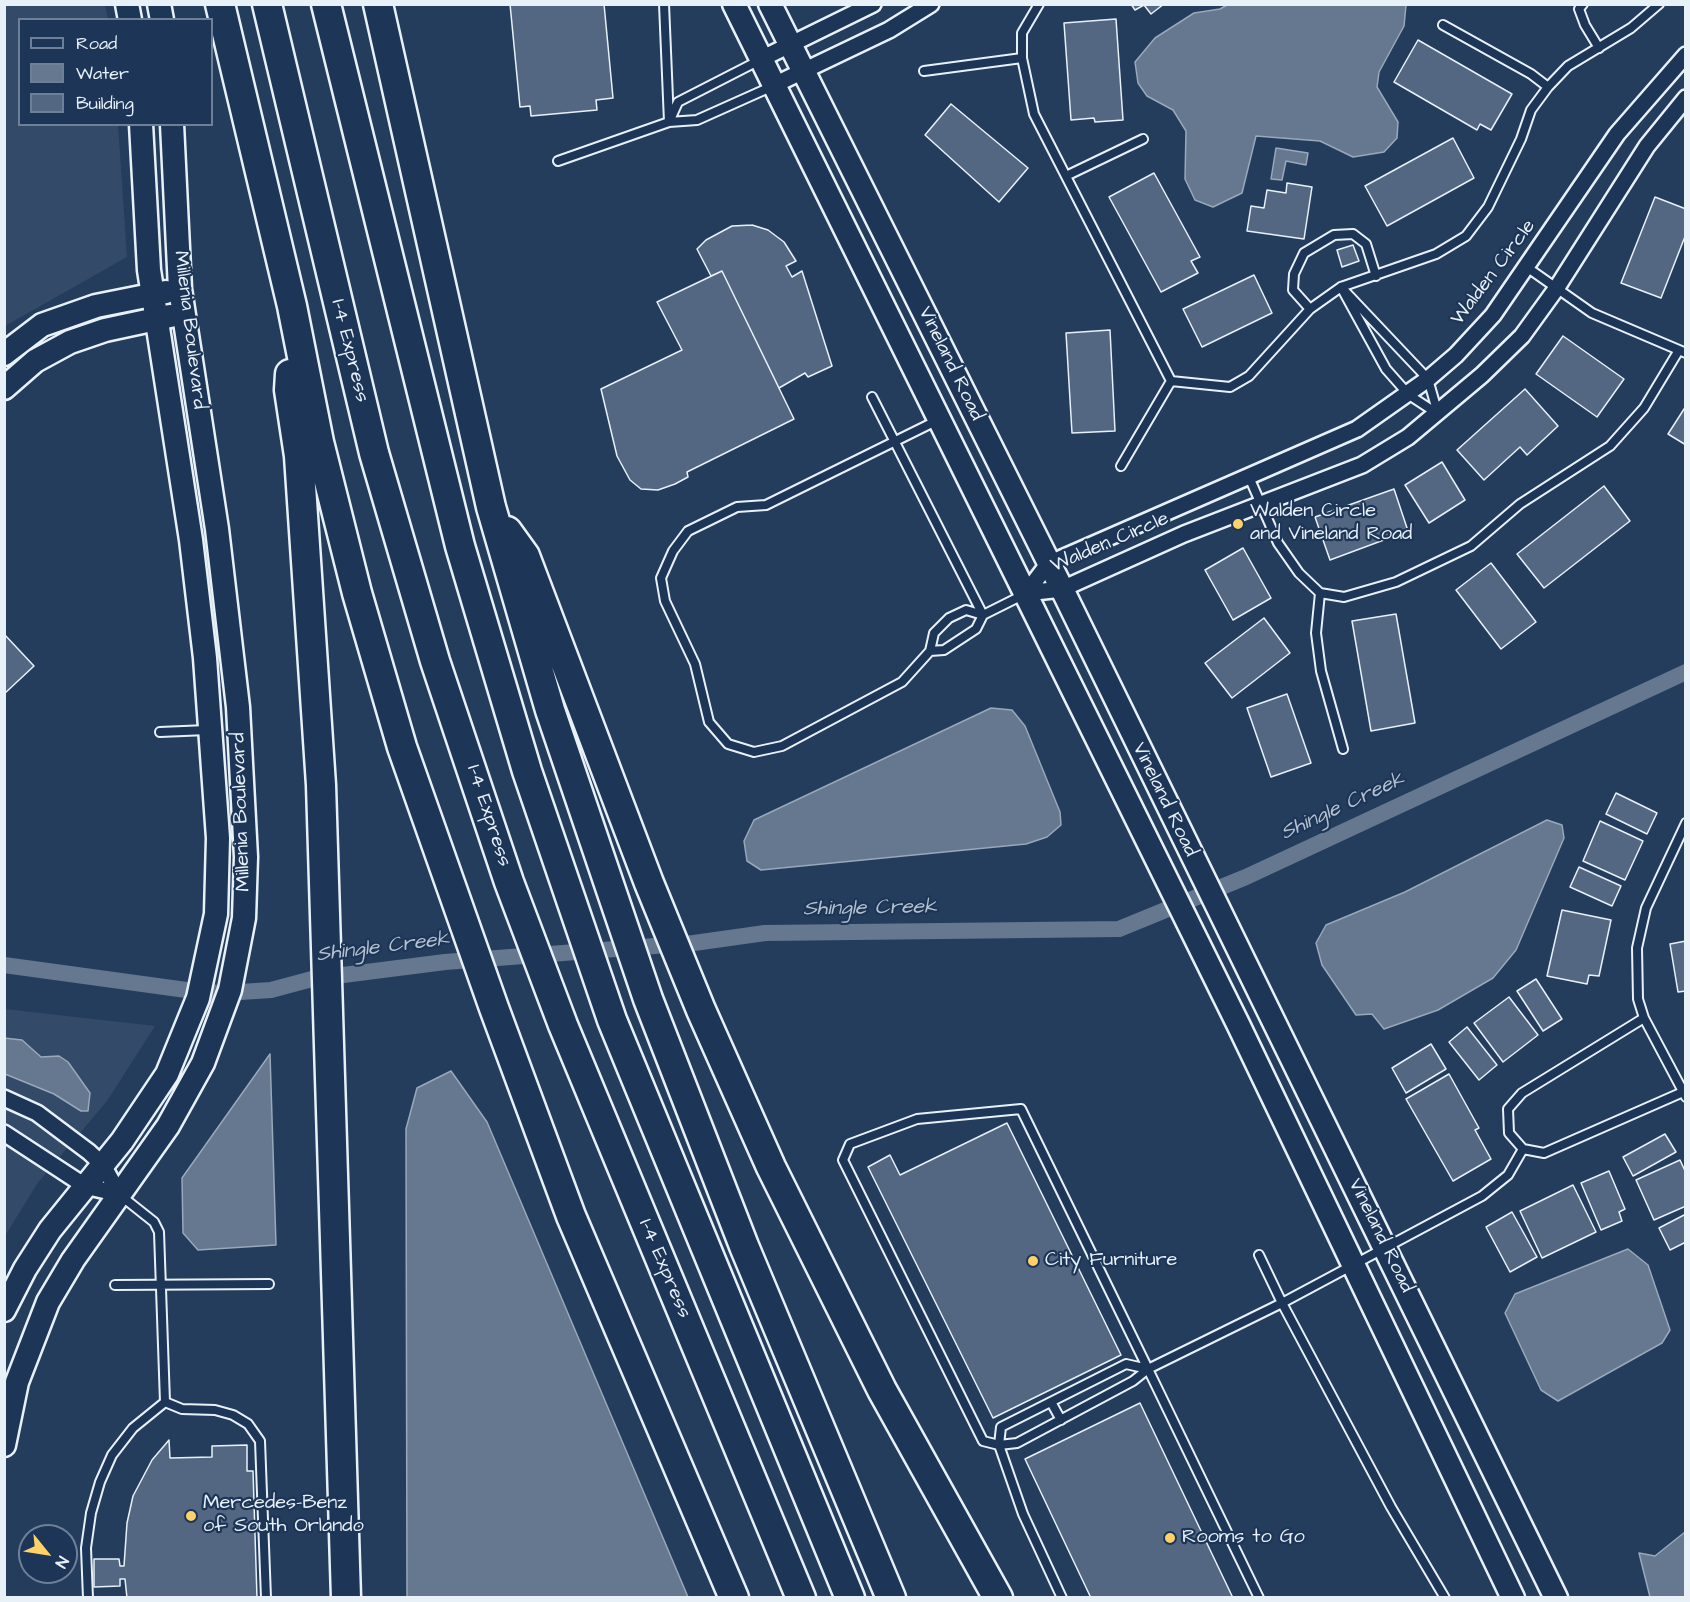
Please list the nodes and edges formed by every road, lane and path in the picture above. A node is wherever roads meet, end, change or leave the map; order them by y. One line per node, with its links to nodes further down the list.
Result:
1 (220, 4): 36 (highway)
2 (267, 4): 90 (highway, I-4 Express)
3 (326, 4): 91 (highway)
4 (378, 4): 53 (highway)
5 (664, 4): 24 (lane)
6 (734, 4): 18 (street, Vineland Road)
7 (770, 4): 14 (street, Vineland Road)
8 (873, 4): 14 (street)
9 (931, 4): 20 (street)
10 (1583, 4): 15 (lane)
11 (1659, 4): 15 (lane)
12 (1035, 6): 17 (lane)
13 (1443, 25): 22 (lane)
14 (790, 45): 18 (street); 20 (street, Vineland Road)
15 (1599, 48): 22 (lane)
16 (1686, 55): 30 (street, Walden Circle)
17 (1022, 58): 19 (lane); 29 (lane)
18 (761, 59): 21 (street, Vineland Road); 24 (lane)
19 (924, 71)
20 (805, 72): 21 (street); 54 (street, Vineland Road)
21 (774, 86): 24 (lane); 48 (street, Vineland Road)
22 (1548, 87): 31 (lane)
23 (1686, 98): 34 (street, Walden Circle)
24 (669, 122): 28 (lane)
25 (141, 126): 35 (street, Millenia Boulevard)
26 (172, 126): 33 (street, Millenia Boulevard)
27 (1143, 139): 29 (lane)
28 (558, 161)
29 (1066, 176): 43 (lane)
30 (1528, 268): 34 (lane); 42 (street, Walden Circle)
31 (1376, 276): 32 (lane); 37 (lane)
32 (1341, 287): 37 (lane); 42 (lane); 45 (lane)
33 (180, 289): 35 (street); 38 (street, Millenia Boulevard)
34 (1556, 289): 40 (lane); 47 (street, Walden Circle)
35 (152, 295): 39 (street, Millenia Boulevard); 41 (street)
36 (292, 306): 88 (highway); 89 (highway)
37 (1310, 309): 43 (lane)
38 (184, 314): 39 (street); 71 (street, Millenia Boulevard)
39 (156, 318): 44 (street); 60 (street, Millenia Boulevard)
40 (1682, 351): 56 (lane)
41 (4, 354)
42 (1428, 380): 45 (street, Walden Circle); 47 (lane)
43 (1171, 381): 50 (lane)
44 (4, 388)
45 (1409, 394): 47 (lane); 51 (street, Walden Circle)
46 (872, 397): 49 (lane)
47 (1438, 414): 52 (street, Walden Circle)
48 (940, 419): 49 (lane); 57 (street, Vineland Road)
49 (895, 442): 58 (lane); 59 (lane)
50 (1121, 466)
51 (1249, 477): 52 (lane); 54 (street, Walden Circle)
52 (1262, 503): 55 (street, Walden Circle); 56 (lane)
53 (491, 507): 92 (highway); 93 (highway)
54 (1048, 564): 55 (street, Vineland Road); 57 (street, Walden Circle)
55 (1062, 589): 57 (street, Walden Circle); 72 (street, Vineland Road)
56 (1320, 592): 62 (lane)
57 (1026, 593): 58 (lane); 74 (street, Vineland Road)
58 (984, 615): 59 (lane); 59 (lane)
59 (930, 651)
60 (212, 729): 61 (lane); 69 (street, Millenia Boulevard)
61 (160, 732)
62 (1343, 749)
63 (1686, 823): 64 (lane)
64 (1644, 1018): 65 (lane); 68 (lane)
65 (1684, 1094): 68 (lane)
66 (4, 1098): 69 (street)
67 (4, 1133): 70 (street)
68 (1523, 1149): 72 (lane)
69 (103, 1165): 70 (street, Millenia Boulevard); 71 (street)
70 (85, 1186): 71 (street); 79 (street, Millenia Boulevard)
71 (119, 1194): 77 (lane); 84 (street, Millenia Boulevard)
72 (1386, 1247): 74 (lane); 98 (street, Vineland Road)
73 (1259, 1255): 78 (lane)
74 (1356, 1264): 78 (lane); 97 (street, Vineland Road)
75 (269, 1284): 77 (lane)
76 (116, 1285): 77 (lane)
77 (161, 1285): 81 (lane)
78 (1282, 1303): 80 (lane); 96 (lane)
79 (4, 1310)
80 (1148, 1369): 82 (lane); 83 (lane); 85 (lane); 95 (lane)
81 (165, 1402): 86 (lane); 87 (lane)
82 (1051, 1402): 83 (lane); 85 (lane)
83 (1061, 1420): 85 (lane)
84 (4, 1444)
85 (999, 1445): 94 (lane)
86 (87, 1598)
87 (266, 1598)
88 (346, 1598)
89 (734, 1598)
90 (801, 1598)
91 (850, 1598)
92 (891, 1598)
93 (998, 1598)
94 (1062, 1598)
95 (1259, 1598)
96 (1445, 1598)
97 (1513, 1598)
98 (1556, 1598)

